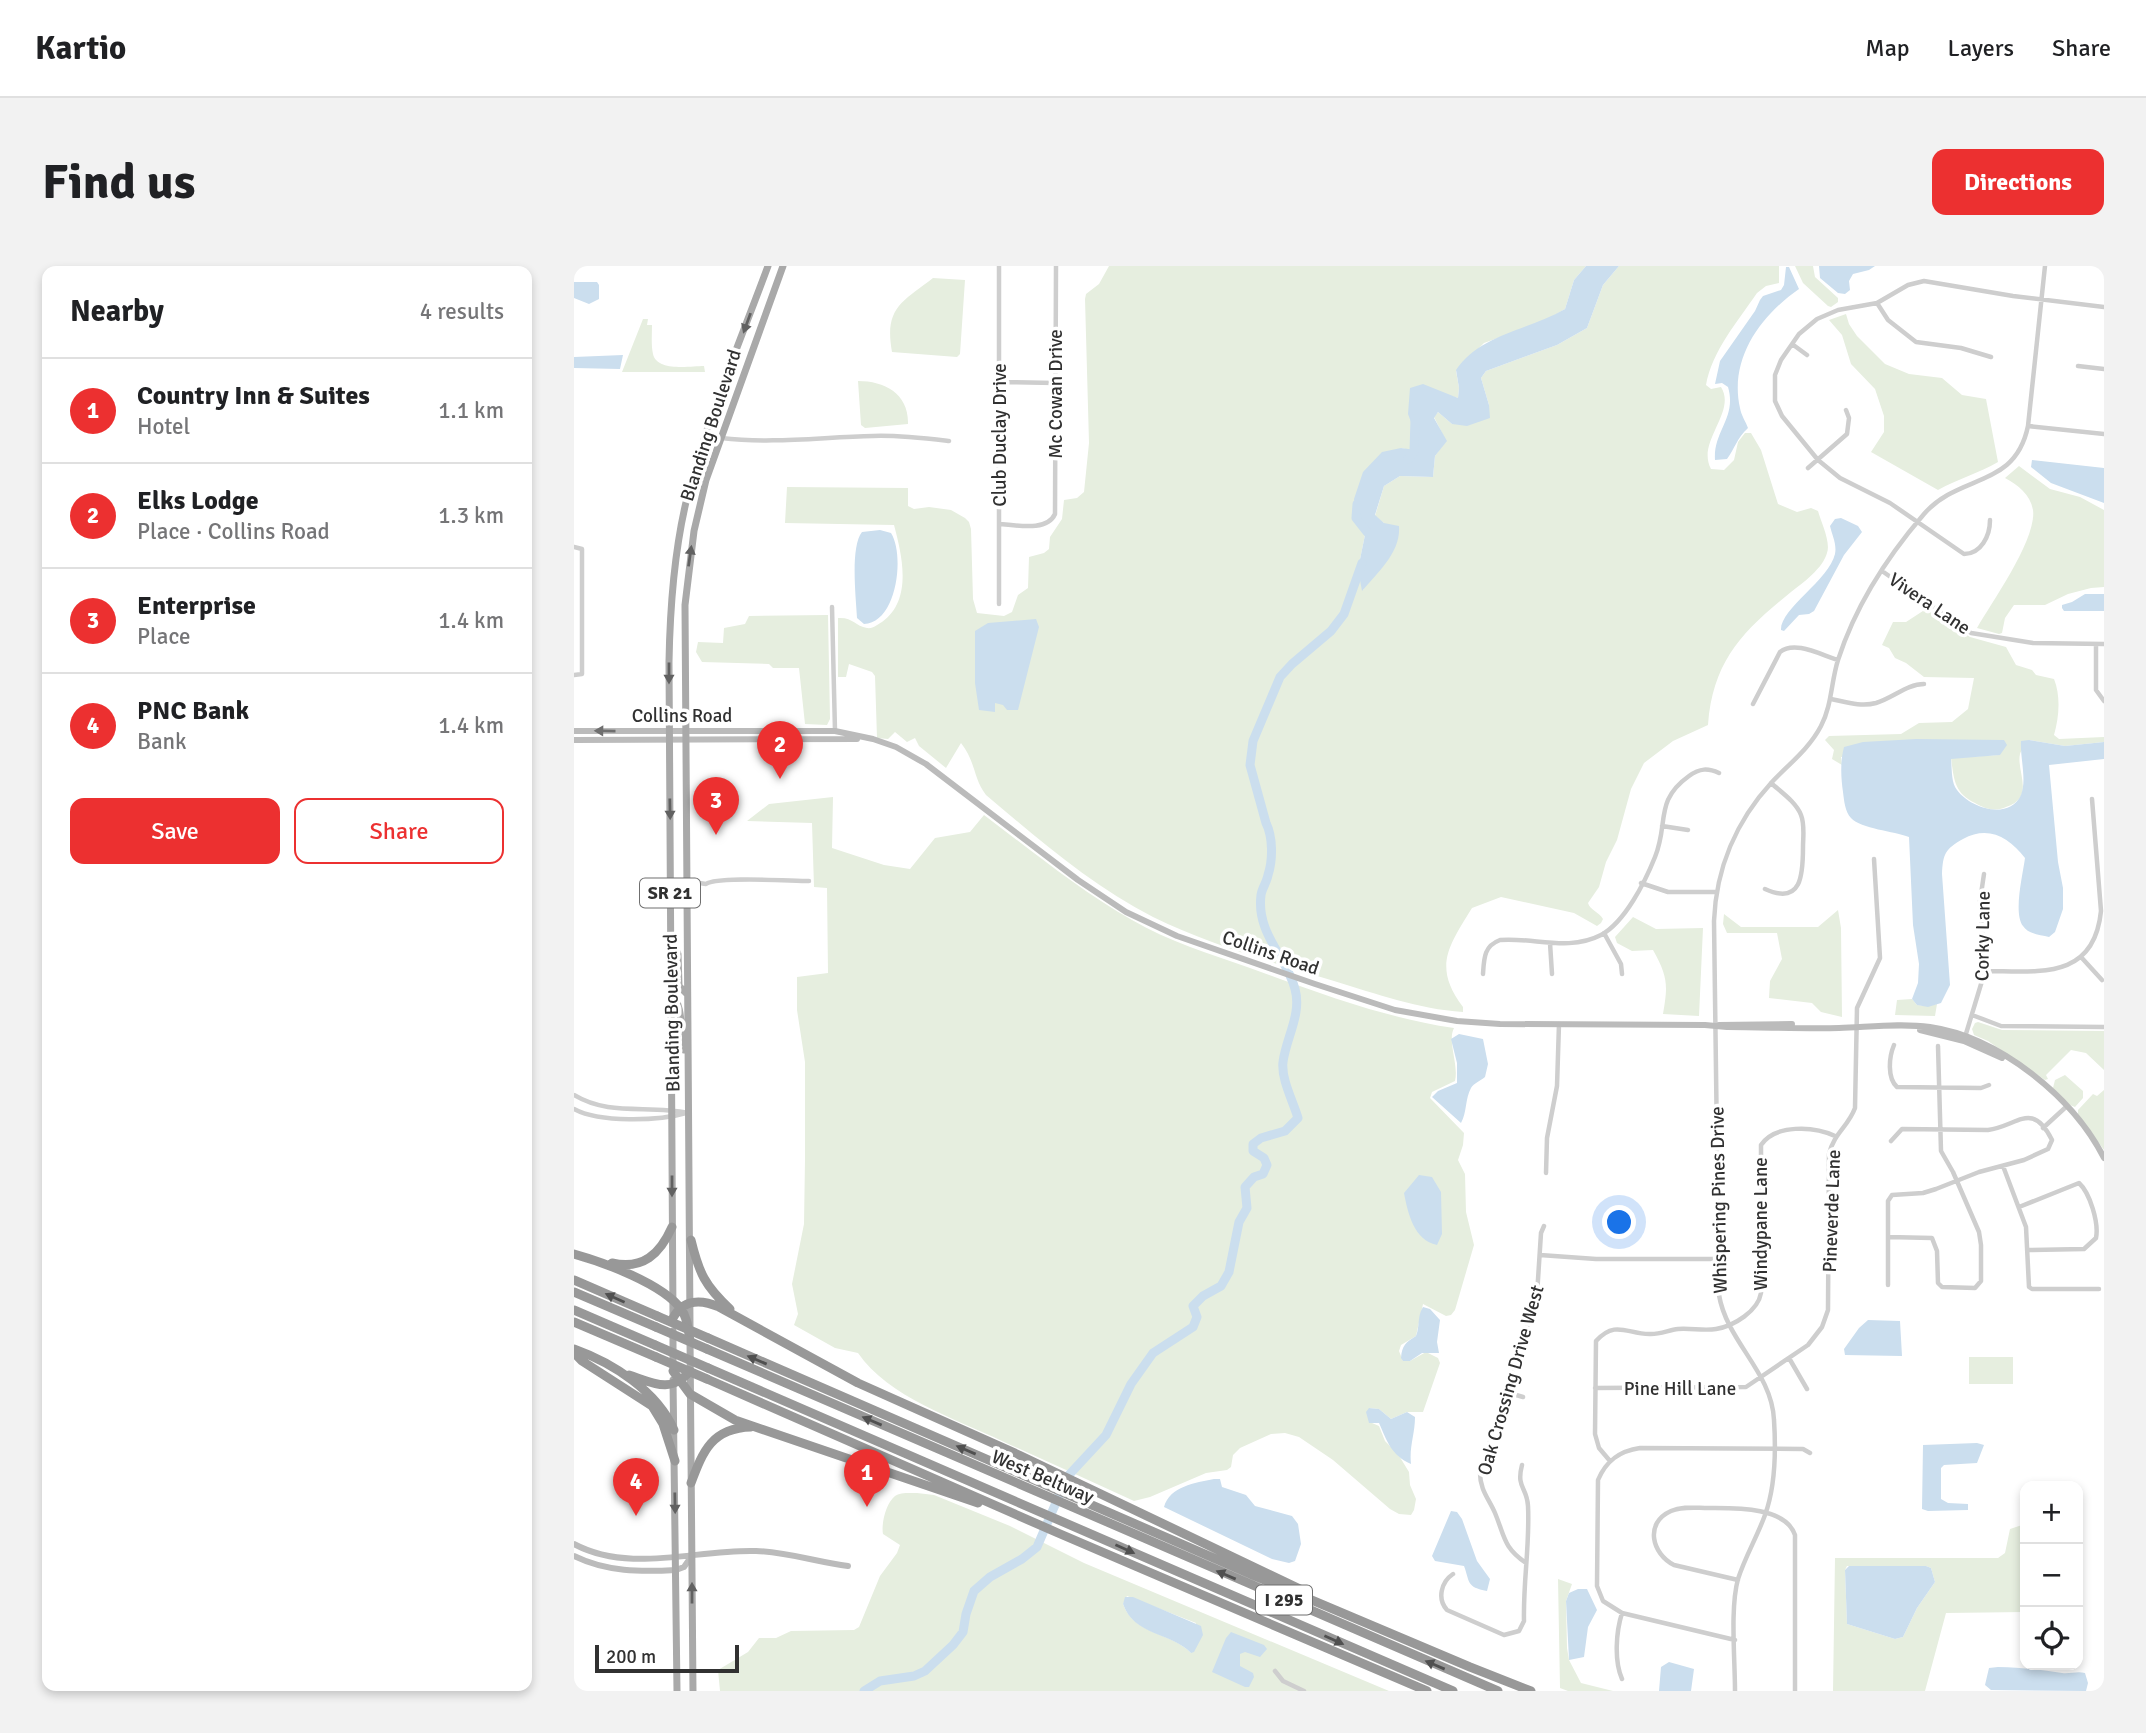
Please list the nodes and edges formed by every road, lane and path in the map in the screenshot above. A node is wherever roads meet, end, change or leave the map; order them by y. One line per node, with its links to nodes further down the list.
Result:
1 (768, 266): 10 (main road, Blanding Boulevard / SR 21, one-way to 10)
2 (783, 266): 13 (main road, Blanding Boulevard / SR 21)
3 (999, 266): 16 (street, Club Duclay Drive)
4 (1056, 266): 17 (street, Mc Cowan Drive)
5 (2045, 266): 6 (street, Whispering Pines Drive)
6 (2041, 299): 7 (street); 8 (street); 19 (street, Whispering Pines Drive)
7 (1877, 303): 9 (street); 12 (street)
8 (2104, 307)
9 (1791, 344): 11 (street); 23 (street)
10 (736, 354): 13 (main road); 25 (main road, Blanding Boulevard / SR 21)
11 (1807, 355)
12 (1991, 357)
13 (748, 358): 21 (main road, Blanding Boulevard / SR 21)
14 (2078, 366): 15 (street)
15 (2104, 369)
16 (999, 382): 17 (street); 29 (street, Club Duclay Drive)
17 (1055, 383): 29 (street, Mc Cowan Drive)
18 (1846, 410): 23 (street)
19 (2028, 426): 20 (street); 28 (street, Whispering Pines Drive)
20 (2104, 435)
21 (720, 438): 22 (street); 26 (main road, Blanding Boulevard / SR 21)
22 (949, 441)
23 (1818, 460): 24 (street); 28 (street)
24 (1808, 468)
25 (693, 476): 26 (main road); 33 (main road, Blanding Boulevard / SR 21)
26 (706, 480): 34 (main road, Blanding Boulevard / SR 21, one-way to 26)
27 (1990, 520): 28 (street)
28 (1918, 522): 31 (street, Whispering Pines Drive)
29 (999, 524): 32 (street, Club Duclay Drive)
30 (574, 547): 39 (street)
31 (1882, 571): 36 (street, Vivera Lane); 38 (street, Whispering Pines Drive)
32 (999, 604)
33 (671, 605): 34 (main road); 46 (main road, Blanding Boulevard / SR 21, one-way to 46)
34 (685, 605): 47 (main road, Blanding Boulevard / SR 21)
35 (832, 607): 45 (street)
36 (2096, 644): 37 (street, Vivera Lane); 42 (street)
37 (2104, 644)
38 (1838, 660): 41 (street, Whispering Pines Drive); 43 (street)
39 (574, 675)
40 (1924, 684): 41 (street)
41 (1831, 699): 53 (street, Whispering Pines Drive)
42 (2104, 701)
43 (1753, 704)
44 (574, 731): 46 (street, Collins Road, one-way to 44)
45 (835, 731): 47 (street, Collins Road); 48 (street, Collins Road)
46 (669, 732): 47 (street, Collins Road); 50 (main road, Blanding Boulevard / SR 21)
47 (685, 732): 51 (main road, Blanding Boulevard / SR 21)
48 (873, 739): 51 (street, Collins Road); 76 (street, Collins Road)
49 (574, 740): 50 (street, Collins Road)
50 (669, 740): 51 (street, Collins Road); 65 (main road, Blanding Boulevard / SR 21, one-way to 65)
51 (685, 740): 59 (main road, Blanding Boulevard / SR 21)
52 (1719, 773): 55 (street)
53 (1771, 783): 62 (street); 63 (street, Whispering Pines Drive)
54 (2092, 799): 67 (street)
55 (1662, 826): 56 (street); 61 (street)
56 (1688, 830)
57 (1874, 859): 78 (street, Pineverde Lane)
58 (1984, 874): 68 (street, Corky Lane)
59 (685, 880): 60 (street); 74 (main road, Blanding Boulevard / SR 21)
60 (810, 881)
61 (1641, 883): 63 (street); 64 (street)
62 (1765, 888)
63 (1717, 892): 77 (street, Whispering Pines Drive)
64 (1604, 933): 66 (street); 71 (street)
65 (671, 938): 73 (main road, Blanding Boulevard / SR 21); 74 (main road)
66 (1550, 943): 69 (street); 70 (street)
67 (2081, 957): 68 (street); 72 (street)
68 (1985, 971): 75 (street, Corky Lane)
69 (1483, 974)
70 (1552, 974)
71 (1622, 974)
72 (2102, 980)
73 (671, 993): 83 (main road); 89 (main road, Blanding Boulevard / SR 21)
74 (687, 994): 83 (main road, Blanding Boulevard / SR 21)
75 (1972, 1015): 79 (street); 80 (street, Corky Lane)
76 (1559, 1024): 77 (street, Collins Road); 97 (street)
77 (1716, 1025): 78 (street, Collins Road); 108 (street, Whispering Pines Drive)
78 (1853, 1026): 80 (street, Collins Road); 93 (street, Pineverde Lane)
79 (2104, 1027)
80 (1964, 1039): 87 (street, Collins Road)
81 (1894, 1045): 85 (street)
82 (1938, 1046): 85 (street)
83 (687, 1061): 90 (main road, Blanding Boulevard / SR 21)
84 (1989, 1085): 85 (street)
85 (1939, 1088): 92 (street)
86 (574, 1095): 89 (street)
87 (2067, 1106): 91 (street); 95 (street, Collins Road)
88 (574, 1109): 89 (street)
89 (671, 1113): 90 (street); 101 (main road, Blanding Boulevard / SR 21, one-way to 101)
90 (689, 1113): 103 (main road, Blanding Boulevard / SR 21)
91 (2043, 1128): 92 (street); 96 (street)
92 (1940, 1129): 94 (street); 98 (street)
93 (1835, 1136): 119 (street, Windypane Lane); 122 (street, Pineverde Lane)
94 (1891, 1141)
95 (2104, 1158)
96 (2003, 1166): 98 (street); 99 (street)
97 (1546, 1173)
98 (1957, 1181): 102 (street); 102 (street)
99 (2019, 1207): 104 (street); 104 (street)
100 (1544, 1226): 106 (street, Oak Crossing Drive West)
101 (672, 1227): 107 (highway); 114 (main road, Blanding Boulevard / SR 21)
102 (1888, 1237): 110 (street)
103 (691, 1240): 113 (main road, Blanding Boulevard / SR 21); 116 (highway)
104 (2027, 1250): 111 (street)
105 (574, 1254): 107 (highway)
106 (1540, 1255): 108 (street); 130 (street, Oak Crossing Drive West)
107 (586, 1257): 114 (highway)
108 (1718, 1259): 119 (street, Whispering Pines Drive)
109 (574, 1280): 155 (highway, one-way to 109, bridge)
110 (1888, 1285)
111 (2099, 1289)
112 (574, 1292): 164 (highway, West Beltway / I 295, one-way to 112, bridge)
113 (691, 1302): 114 (highway); 116 (highway); 120 (main road, Blanding Boulevard / SR 21)
114 (676, 1304): 117 (highway); 120 (highway)
115 (574, 1310): 163 (highway, West Beltway / I 295, one-way to 163, bridge)
116 (736, 1315): 155 (highway)
117 (673, 1318): 124 (main road)
118 (574, 1322): 142 (highway, bridge)
119 (1728, 1326): 126 (street, Whispering Pines Drive); 128 (street)
120 (690, 1341): 125 (main road, Blanding Boulevard / SR 21)
121 (574, 1351): 123 (highway); 137 (highway)
122 (1789, 1358): 126 (street, Pineverde Lane); 129 (street)
123 (617, 1371): 127 (highway); 134 (highway)
124 (673, 1371): 127 (highway)
125 (690, 1371): 127 (highway); 131 (main road, Blanding Boulevard / SR 21)
126 (1762, 1377): 128 (street, Pine Hill Lane); 135 (street, Whispering Pines Drive)
127 (677, 1383): 131 (highway); 134 (main road)
128 (1595, 1388): 138 (street)
129 (1807, 1389)
130 (1506, 1392): 132 (street); 148 (street, Oak Crossing Drive West)
131 (690, 1394): 133 (highway); 140 (main road, Blanding Boulevard / SR 21)
132 (1523, 1397)
133 (754, 1427): 140 (highway); 142 (highway)
134 (674, 1430): 137 (main road)
135 (1774, 1449): 136 (street); 138 (street); 141 (street, Whispering Pines Drive)
136 (1810, 1453)
137 (674, 1461): 147 (main road, one-way to 147)
138 (1610, 1461): 154 (street)
139 (1522, 1465): 148 (street)
140 (691, 1483): 145 (main road, Blanding Boulevard / SR 21)
141 (1766, 1514): 153 (street, Whispering Pines Drive); 153 (street); 167 (street)
142 (1034, 1523): 162 (highway)
143 (574, 1544): 146 (street)
144 (574, 1556): 150 (street)
145 (692, 1556): 147 (street); 149 (street); 151 (street); 160 (main road, Blanding Boulevard / SR 21, one-way to 145)
146 (613, 1557): 147 (street); 150 (street)
147 (676, 1557): 151 (main road)
148 (1527, 1563): 152 (street)
149 (848, 1566)
150 (611, 1569): 151 (street)
151 (676, 1570): 159 (main road)
152 (1453, 1574)
153 (1738, 1580): 156 (street, Whispering Pines Drive)
154 (1622, 1613): 156 (street); 158 (street)
155 (1364, 1621): 165 (highway)
156 (1735, 1640): 166 (street, Whispering Pines Drive)
157 (1275, 1671): 161 (street)
158 (1622, 1679)
159 (677, 1691)
160 (693, 1691)
161 (1304, 1691)
162 (1427, 1691)
163 (1453, 1691)
164 (1498, 1691)
165 (1531, 1691)
166 (1735, 1691)
167 (1795, 1691)

